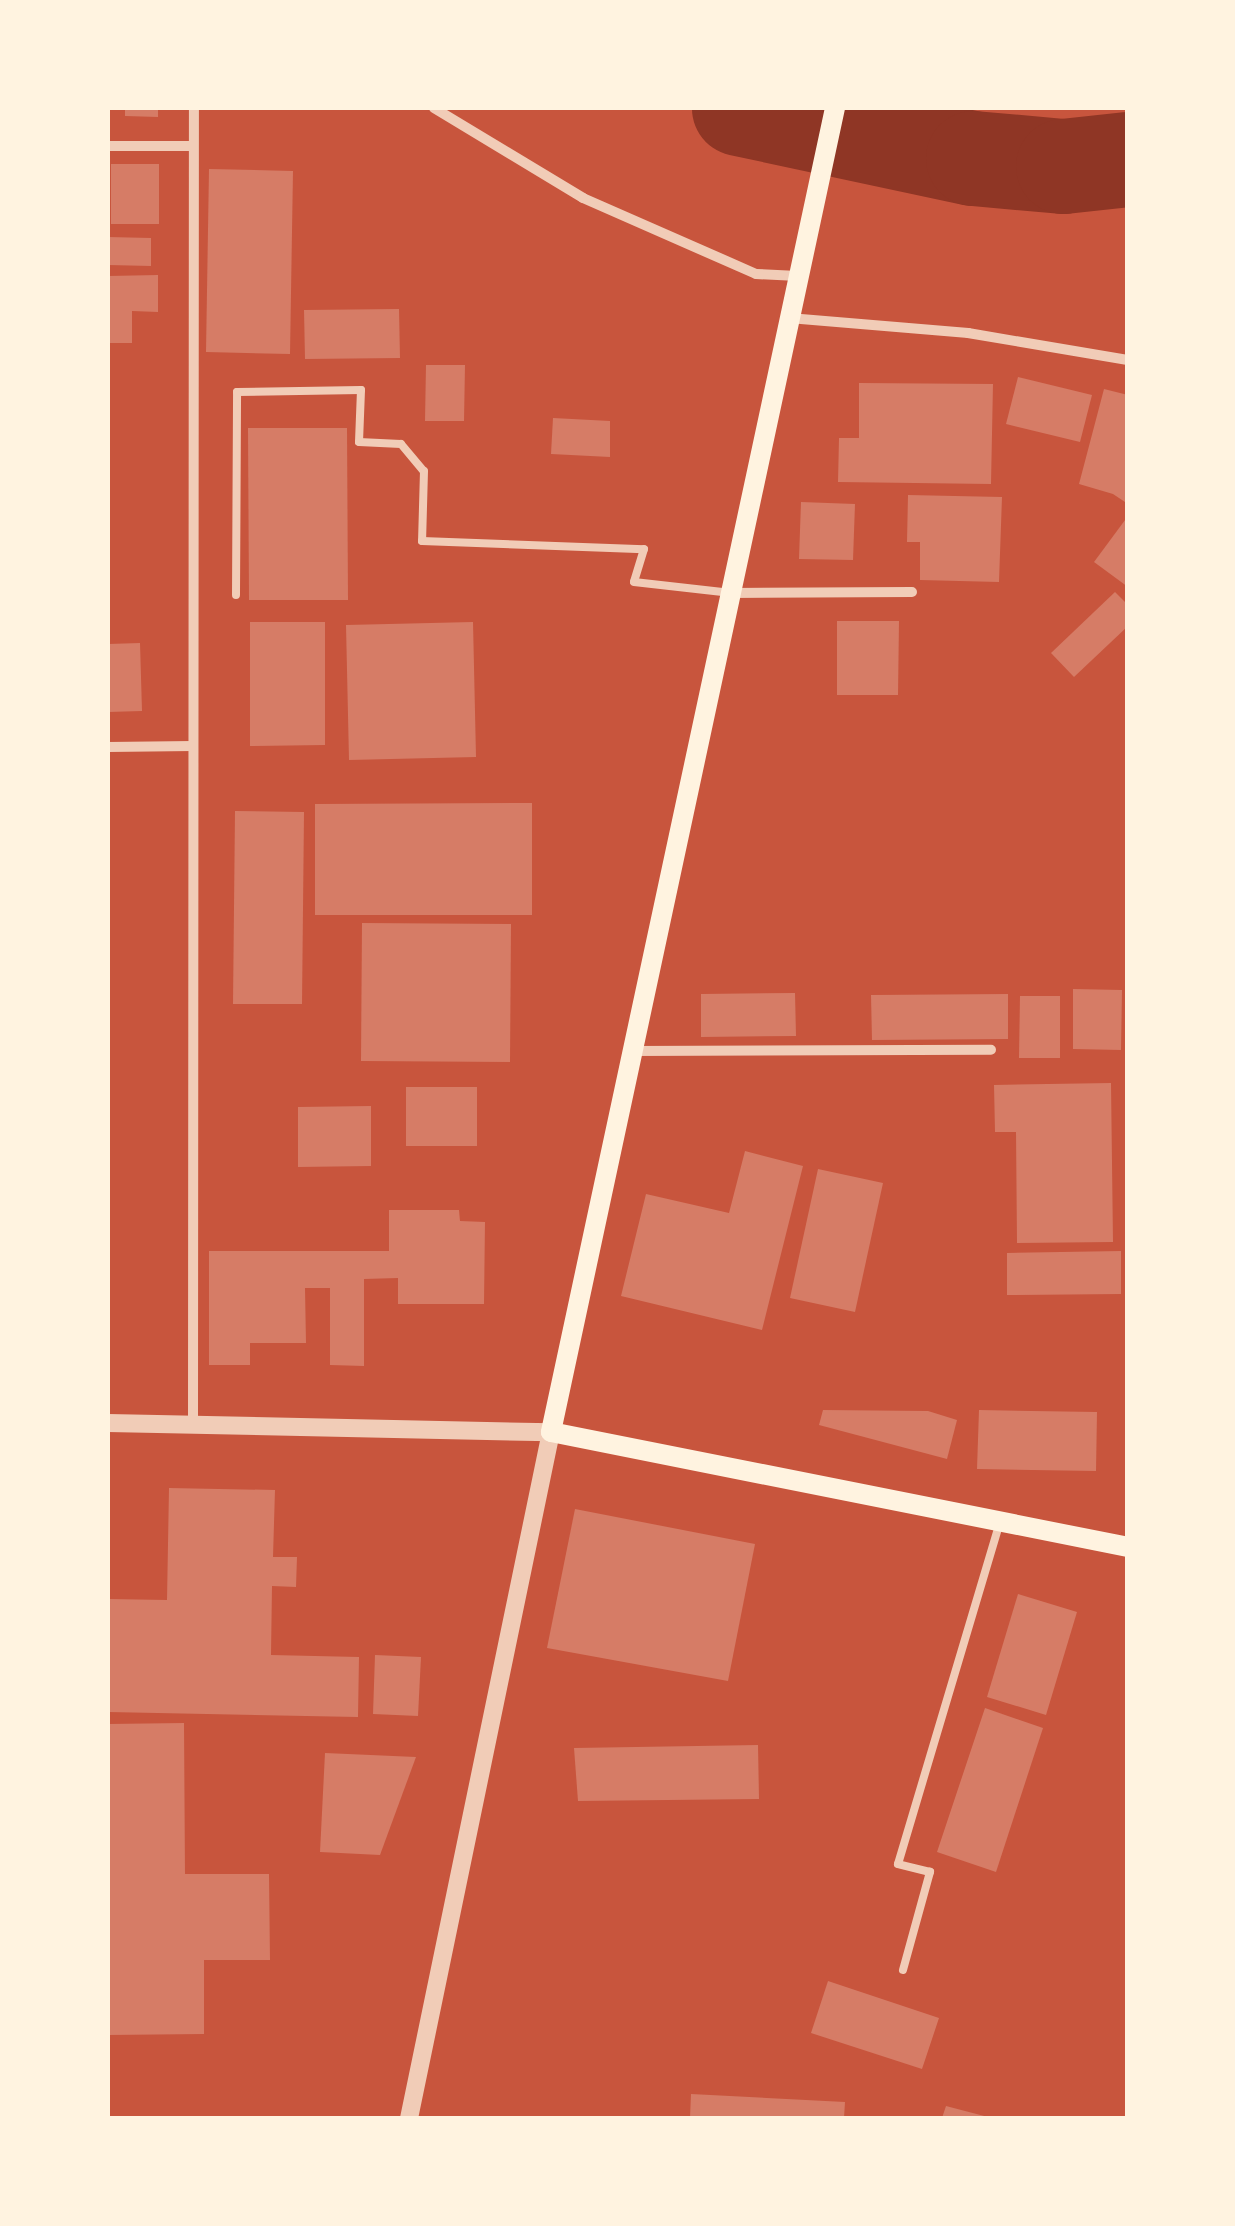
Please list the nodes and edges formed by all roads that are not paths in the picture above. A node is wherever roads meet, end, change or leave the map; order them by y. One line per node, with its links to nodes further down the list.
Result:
1 (194, 108): 5 (street)
2 (434, 108): 6 (street)
3 (834, 108): 6 (main road)
4 (108, 146): 5 (street)
5 (194, 146): 12 (street)
6 (798, 276): 7 (main road)
7 (789, 318): 8 (street); 10 (main road)
8 (1128, 360)
9 (912, 592): 10 (street)
10 (730, 594): 11 (lane); 14 (main road)
11 (236, 595)
12 (193, 746): 13 (street); 17 (street)
13 (108, 747)
14 (632, 1050): 15 (street); 18 (main road)
15 (991, 1050)
16 (108, 1423): 17 (street)
17 (193, 1423): 18 (street)
18 (551, 1432): 19 (main road); 22 (street)
19 (1000, 1522): 20 (main road); 21 (lane)
20 (1128, 1548)
21 (902, 1970)
22 (410, 2118)

